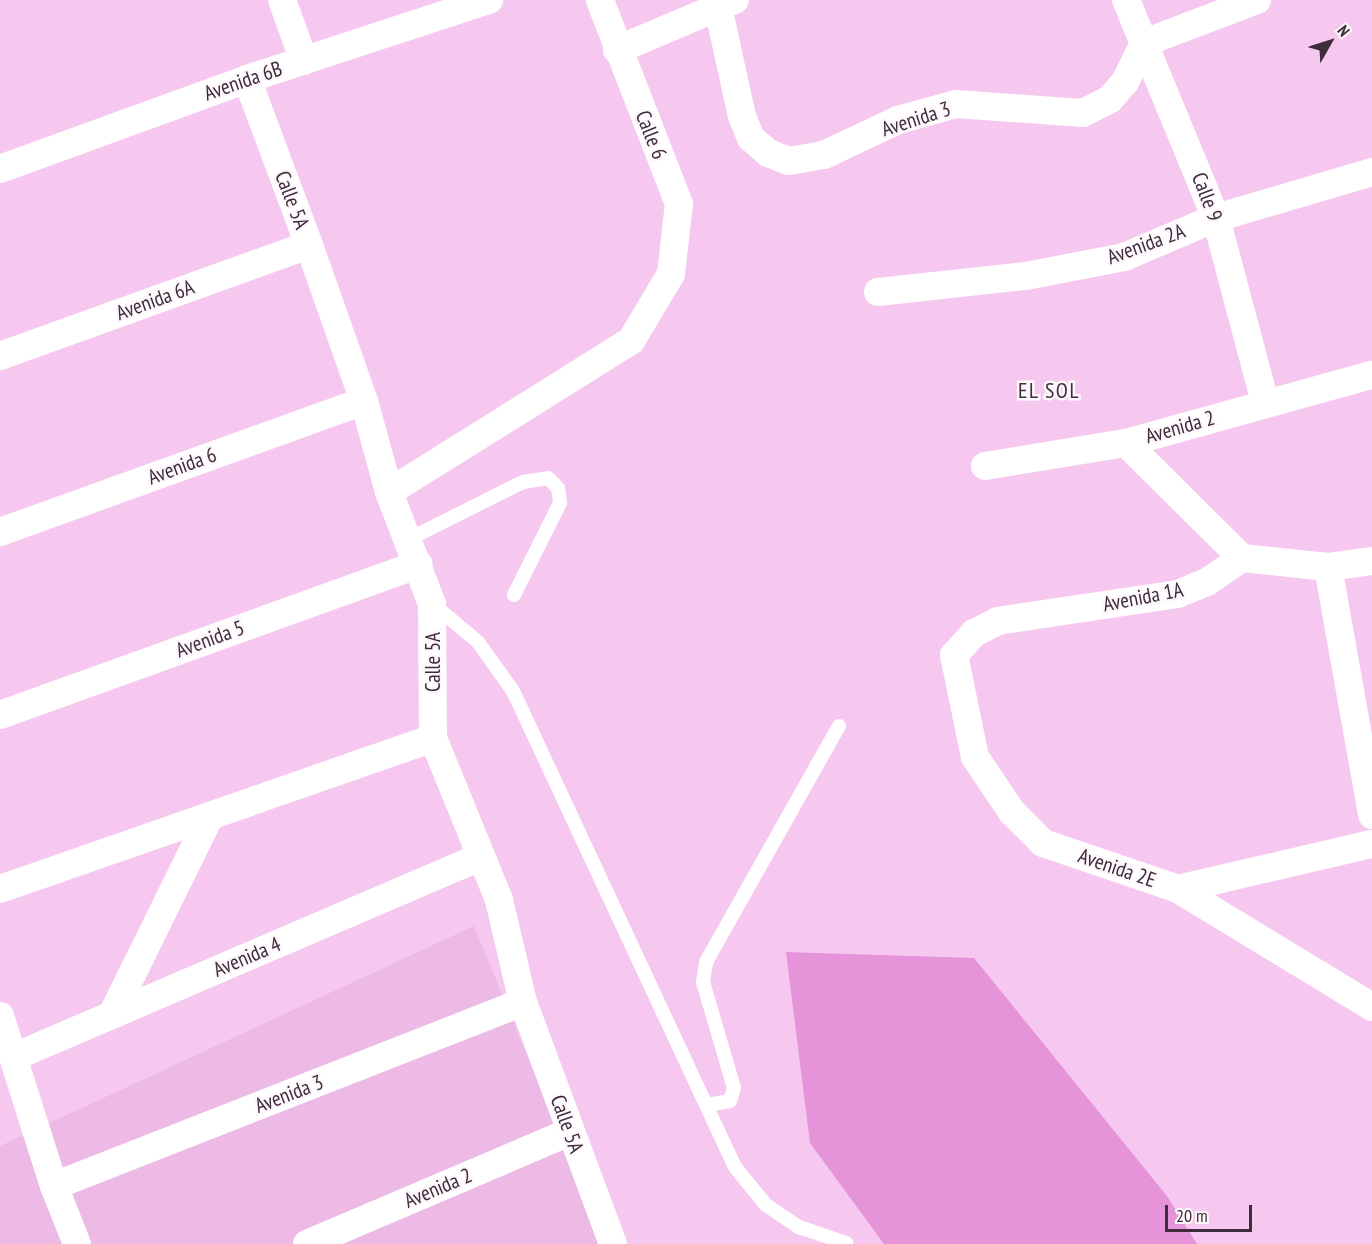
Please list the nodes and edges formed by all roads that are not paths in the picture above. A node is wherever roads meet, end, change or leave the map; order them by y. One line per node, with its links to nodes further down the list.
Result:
1 (282, 0): 10 (street)
2 (489, 0): 7 (street, Avenida 6B)
3 (600, 0): 9 (street, Calle 6)
4 (1126, 0): 8 (street, Calle 9)
5 (1257, 0): 8 (street)
6 (727, 3): 8 (street, Avenida 3); 9 (street)
7 (443, 8): 10 (street, Avenida 6B)
8 (1144, 43): 14 (street, Calle 9)
9 (617, 50): 23 (street, Calle 6)
10 (304, 61): 11 (street, Avenida 6B)
11 (247, 79): 12 (street, Avenida 6B); 15 (street, Calle 5A)
12 (0, 169)
13 (1372, 172): 14 (street, Avenida 2A)
14 (1216, 218): 16 (street, Avenida 2A); 20 (street, Calle 9)
15 (309, 245): 17 (street, Avenida 6A); 19 (street, Calle 5A)
16 (878, 292)
17 (0, 356)
18 (1372, 375): 20 (street, Avenida 2)
19 (364, 401): 23 (street, Calle 5A); 24 (street, Avenida 6)
20 (1265, 402): 21 (street, Avenida 2)
21 (1126, 443): 22 (street, Avenida 2); 26 (street)
22 (985, 466)
23 (389, 492): 25 (street, Calle 5A)
24 (0, 532)
25 (414, 551): 29 (lane); 30 (street, Calle 5A); 32 (street, Avenida 5)
26 (1242, 558): 28 (street); 31 (street, Avenida 1A)
27 (1372, 561): 28 (street)
28 (1328, 567): 35 (street)
29 (514, 595)
30 (432, 604): 34 (street, Calle 5A); 46 (lane)
31 (954, 655): 40 (street, Avenida 2E)
32 (0, 715)
33 (839, 726): 46 (lane)
34 (433, 738): 36 (street); 38 (street, Calle 5A)
35 (1372, 815)
36 (210, 816): 39 (street); 43 (street)
37 (1372, 844): 40 (street)
38 (480, 857): 41 (street, Calle 5A); 43 (street, Avenida 4)
39 (0, 889)
40 (1178, 889): 42 (street, Avenida 2E)
41 (523, 1002): 47 (street, Calle 5A); 48 (street, Avenida 3)
42 (1372, 1007)
43 (112, 1015): 45 (street, Avenida 4)
44 (0, 1016): 45 (street)
45 (14, 1057): 48 (street)
46 (707, 1104): 49 (lane)
47 (569, 1132): 51 (street, Avenida 2); 52 (street, Calle 5A)
48 (54, 1186): 50 (street)
49 (846, 1243)
50 (77, 1244)
51 (307, 1244)
52 (613, 1244)

